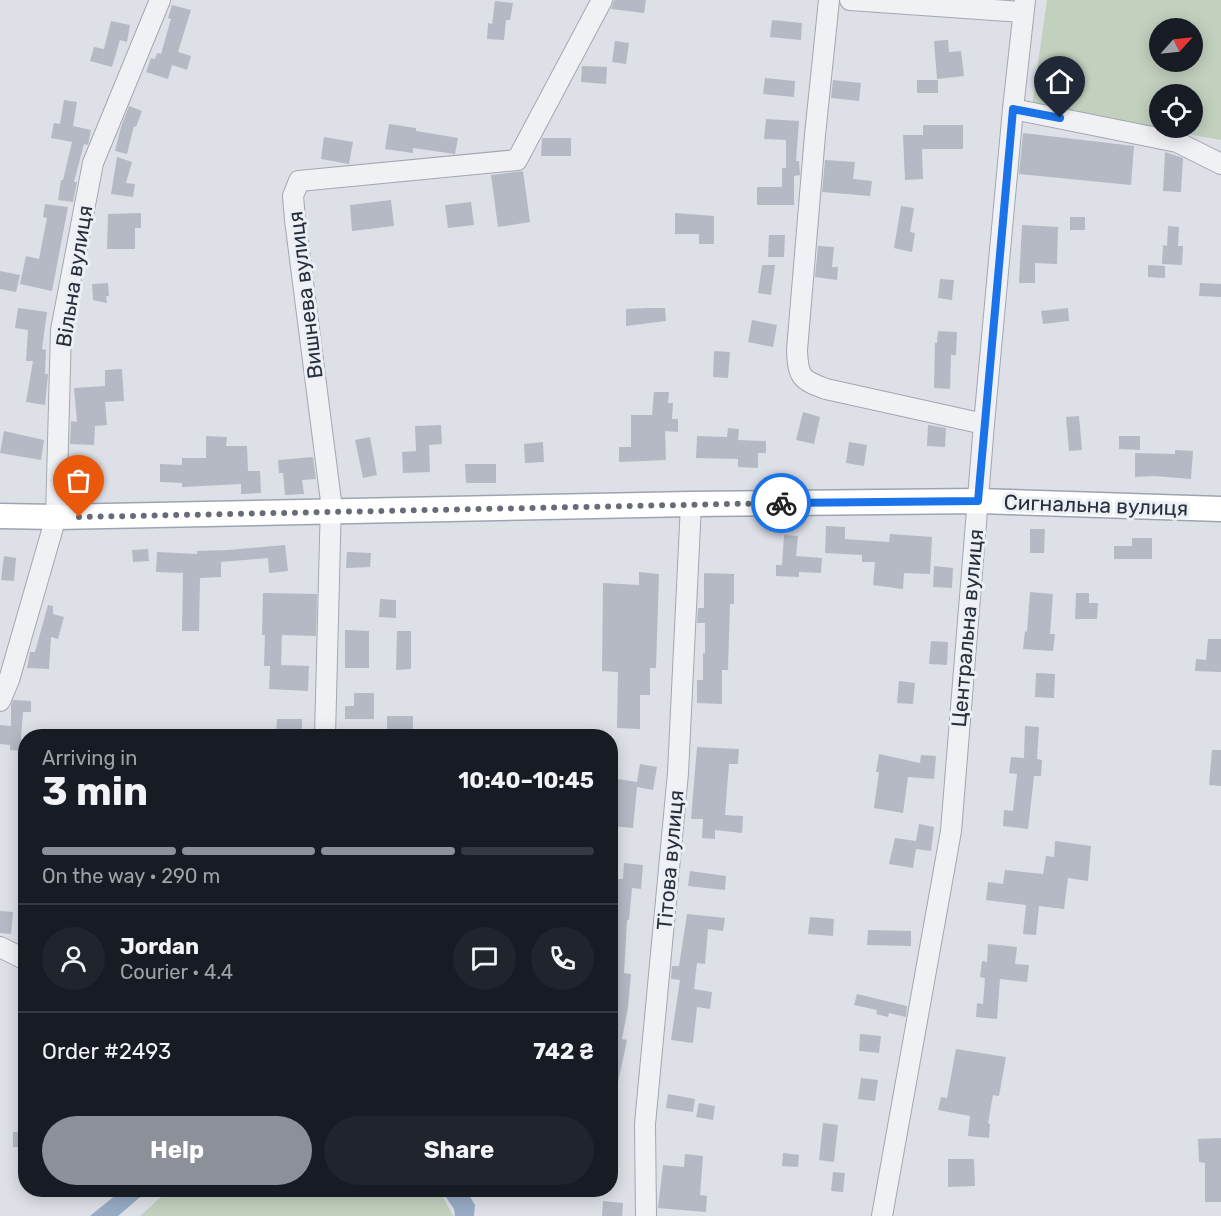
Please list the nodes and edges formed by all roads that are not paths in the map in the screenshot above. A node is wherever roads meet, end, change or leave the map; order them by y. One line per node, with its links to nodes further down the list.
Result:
1 (160, 0): 14 (street, Вільна вулиця)
2 (602, 0): 12 (street, Вишнева вулиця)
3 (829, 0): 8 (street)
4 (850, 0): 5 (street)
5 (1024, 6): 6 (street, Центральна вулиця)
6 (1013, 109): 7 (street); 8 (street, Центральна вулиця)
7 (1221, 164)
8 (984, 424): 9 (street, Центральна вулиця)
9 (978, 501): 10 (main road, Сигнальна вулиця); 11 (main road, Сигнальна вулиця); 20 (street, Центральна вулиця)
10 (691, 504): 12 (main road, Сигнальна вулиця); 19 (street, Тітова вулиця)
11 (1221, 509)
12 (331, 511): 14 (main road, Сигнальна вулиця); 16 (street, Вишнева вулиця)
13 (0, 516): 14 (main road, Сигнальна вулиця)
14 (56, 517): 15 (street, Вільна вулиця)
15 (0, 701)
16 (325, 729)
17 (0, 947): 18 (street)
18 (18, 956)
19 (646, 1216)
20 (882, 1216)

